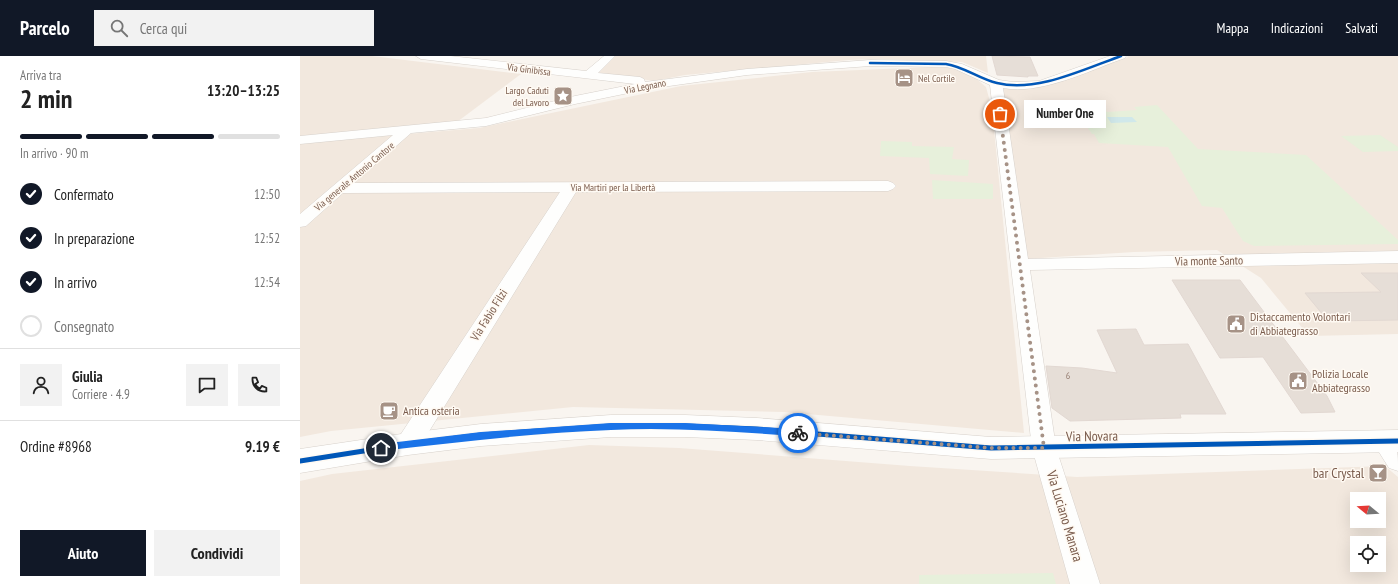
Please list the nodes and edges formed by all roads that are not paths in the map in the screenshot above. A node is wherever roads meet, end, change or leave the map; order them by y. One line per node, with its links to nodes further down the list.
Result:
1 (421, 56): 5 (street, Via Ginibissa)
2 (610, 56): 5 (street)
3 (1121, 56): 6 (street, Via Legnano)
4 (870, 60): 6 (street, Via Legnano); 7 (street, Via Legnano)
5 (588, 76): 7 (street, Via Ginibissa); 8 (street, Via Ginibissa)
6 (993, 82): 16 (street, Via Luciano Manara)
7 (648, 85): 8 (street, Via Legnano)
8 (604, 94): 9 (street, Via Legnano)
9 (407, 130): 10 (street, Via Legnano); 13 (street, Via generale Antonio Cantore)
10 (300, 140)
11 (888, 186): 12 (street, Via Martiri per la Libertà)
12 (571, 187): 13 (street, Via Martiri per la Libertà); 17 (street, Via Fabio Filzi)
13 (339, 188): 14 (street, Via generale Antonio Cantore)
14 (300, 222)
15 (1398, 257): 16 (street, Via monte Santo)
16 (1019, 265): 19 (street, Via Luciano Manara)
17 (408, 444): 19 (street, Via Novara); 20 (street, Via Novara)
18 (1393, 447): 19 (street, Via Novara)
19 (1044, 448): 21 (street, Via Luciano Manara)
20 (300, 461)
21 (1085, 584)

